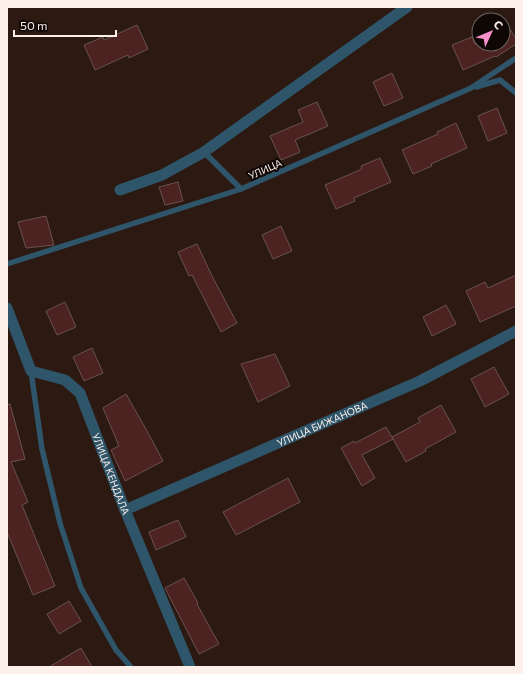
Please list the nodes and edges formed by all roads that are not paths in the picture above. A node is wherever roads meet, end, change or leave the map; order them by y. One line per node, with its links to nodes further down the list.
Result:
1 (407, 7): 5 (street)
2 (516, 58): 3 (lane, УЛИЦА)
3 (471, 88): 4 (lane); 6 (lane, УЛИЦА)
4 (516, 93)
5 (204, 152): 6 (lane); 7 (street)
6 (241, 189): 8 (lane, УЛИЦА)
7 (120, 190)
8 (7, 264)
9 (7, 308): 11 (street)
10 (516, 331): 12 (street, УЛИЦА БИЖАНОВА)
11 (32, 372): 12 (street, УЛИЦА КЕНДАЛА); 13 (lane)
12 (125, 510): 14 (street, УЛИЦА КЕНДАЛА)
13 (131, 667)
14 (190, 667)

